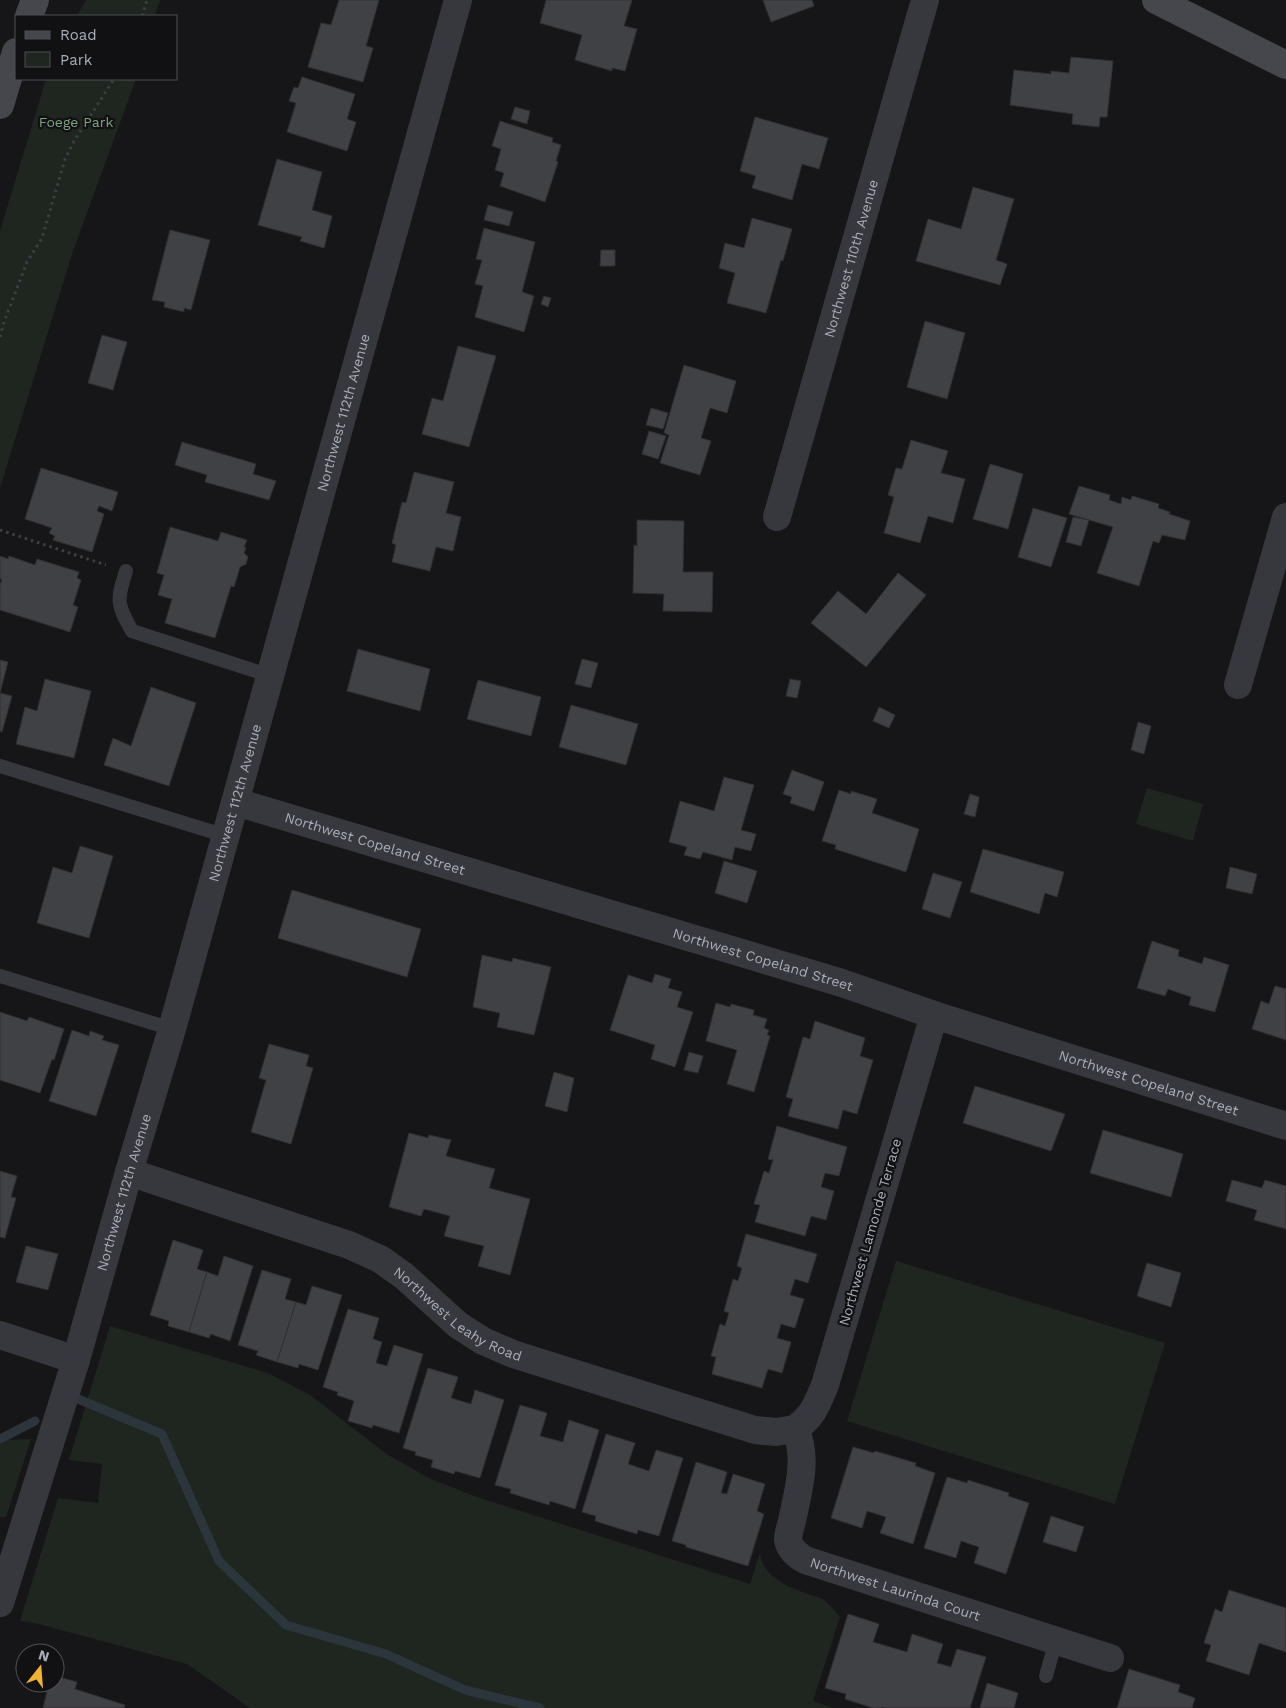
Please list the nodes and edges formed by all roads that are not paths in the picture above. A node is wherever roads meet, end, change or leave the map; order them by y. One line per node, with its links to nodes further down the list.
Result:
1 (35, 0): 5 (main road)
2 (458, 0): 12 (street, Northwest 112th Avenue)
3 (926, 0): 9 (street, Northwest 110th Avenue)
4 (1156, 0): 7 (main road)
5 (29, 15)
6 (15, 55): 8 (main road)
7 (1286, 64)
8 (0, 105)
9 (777, 517)
10 (1286, 518): 13 (street)
11 (126, 571): 12 (lane)
12 (271, 676): 15 (street, Northwest 112th Avenue)
13 (1238, 685)
14 (0, 766): 16 (lane)
15 (236, 802): 16 (street, Northwest 112th Avenue); 18 (street, Northwest Copeland Street)
16 (226, 836): 19 (street, Northwest 112th Avenue)
17 (0, 976): 19 (lane)
18 (934, 1015): 20 (street, Northwest Copeland Street); 24 (street, Northwest Lamonde Terrace)
19 (172, 1029): 21 (street, Northwest 112th Avenue)
20 (1286, 1126)
21 (129, 1172): 23 (street, Northwest 112th Avenue); 24 (street, Northwest Leahy Road)
22 (0, 1335): 23 (street)
23 (76, 1360): 25 (street, Northwest 112th Avenue)
24 (797, 1434): 26 (street, Northwest Laurinda Court)
25 (0, 1603)
26 (1056, 1640): 27 (street, Northwest Laurinda Court); 28 (lane)
27 (1110, 1658)
28 (1046, 1676)

